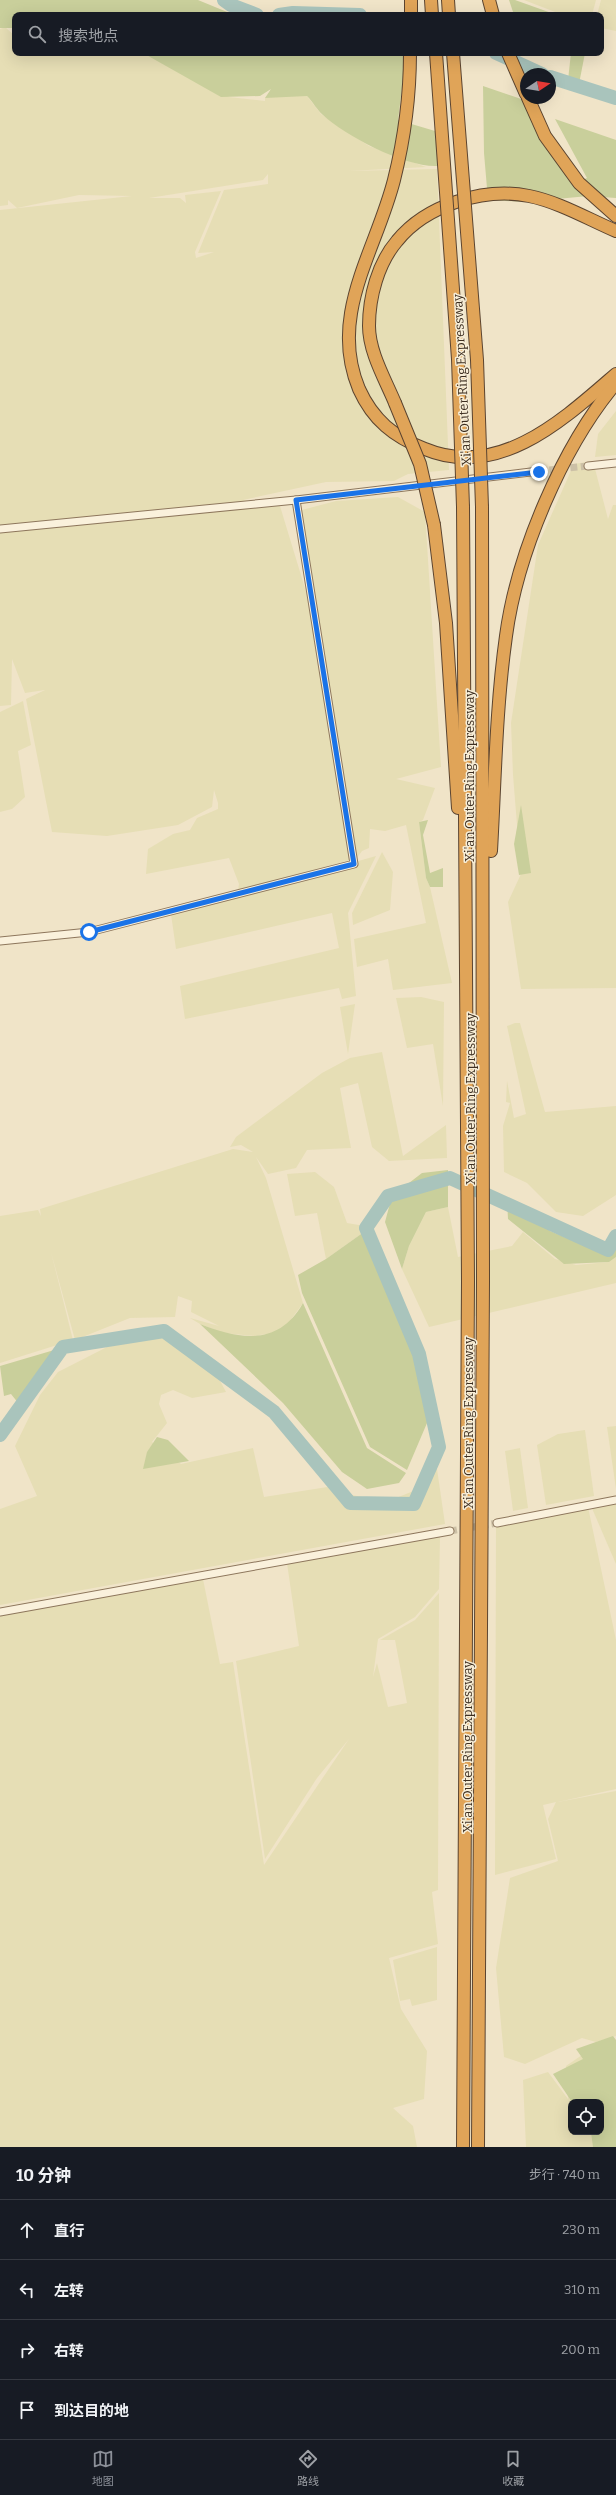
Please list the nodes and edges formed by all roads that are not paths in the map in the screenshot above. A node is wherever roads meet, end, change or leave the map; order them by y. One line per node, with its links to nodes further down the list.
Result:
1 (411, 0): 5 (highway)
2 (431, 0): 6 (highway)
3 (448, 0): 7 (highway)
4 (489, 0): 8 (highway)
5 (411, 12)
6 (432, 12)
7 (449, 12)
8 (492, 12)
9 (410, 56): 17 (highway)
10 (436, 56): 25 (highway, Xi'an Outer Ring Expressway, bridge)
11 (454, 56): 26 (highway, Xi'an Outer Ring Expressway, bridge)
12 (509, 56): 13 (highway)
13 (520, 80)
14 (531, 104): 15 (highway)
15 (616, 216)
16 (616, 231): 25 (highway, bridge)
17 (616, 374)
18 (616, 383): 26 (highway)
19 (616, 462): 20 (street)
20 (588, 466)
21 (539, 472): 22 (street)
22 (296, 500): 23 (street); 24 (street)
23 (0, 529)
24 (0, 941)
25 (467, 979): 31 (highway, Xi'an Outer Ring Expressway)
26 (484, 984): 32 (highway, Xi'an Outer Ring Expressway)
27 (616, 1500): 28 (street)
28 (497, 1523)
29 (450, 1531): 30 (street)
30 (0, 1612)
31 (463, 2147)
32 (478, 2147)

